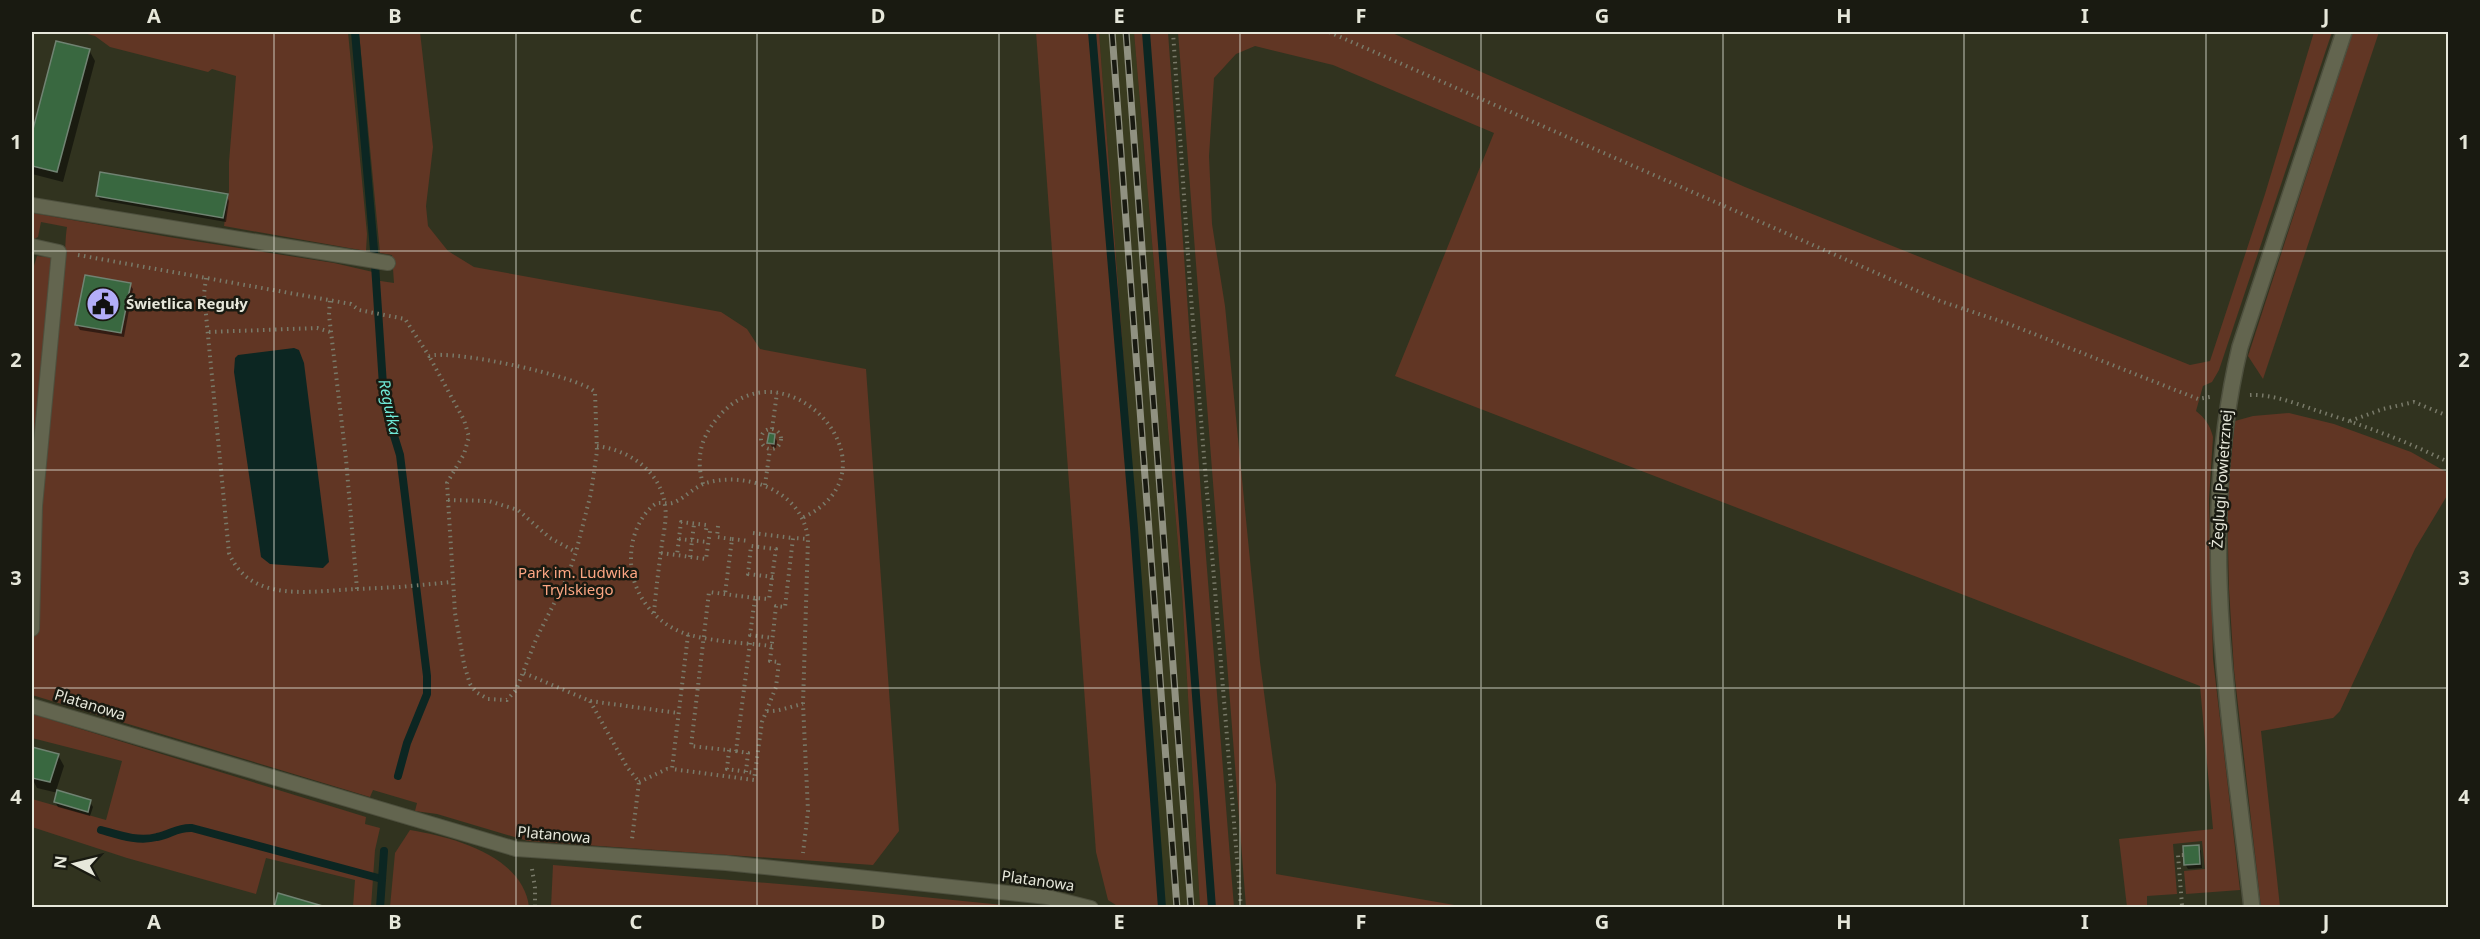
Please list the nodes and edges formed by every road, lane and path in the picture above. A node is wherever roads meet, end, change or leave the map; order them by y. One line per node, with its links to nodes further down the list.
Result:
1 (1173, 32): 71 (path)
2 (1329, 32): 14 (path)
3 (2344, 32): 14 (street, Żeglugi Powietrznej)
4 (32, 205): 7 (lane)
5 (32, 246): 6 (lane)
6 (59, 252): 8 (path); 46 (lane)
7 (388, 263)
8 (206, 278): 9 (path); 10 (path)
9 (330, 300): 11 (path); 12 (path)
10 (208, 332): 11 (path); 42 (path)
11 (331, 332): 42 (path)
12 (429, 356): 18 (path); 23 (path)
13 (777, 393): 17 (path); 21 (path); 25 (path)
14 (2228, 395): 16 (path); 72 (street, Żeglugi Powietrznej)
15 (2448, 416): 16 (path)
16 (2350, 421): 20 (path)
17 (772, 429): 19 (path); 19 (path)
18 (597, 446): 24 (path); 36 (path)
19 (770, 449): 22 (path)
20 (2448, 462)
21 (703, 484): 22 (path); 24 (path)
22 (765, 485): 25 (path)
23 (448, 500): 36 (path); 41 (path)
24 (665, 503): 37 (path); 45 (path)
25 (802, 518): 32 (path)
26 (694, 524): 31 (path); 33 (path); 35 (path)
27 (718, 526): 29 (path)
28 (753, 533): 30 (path)
29 (732, 538): 34 (path); 43 (path)
30 (793, 538): 32 (path); 49 (path)
31 (679, 539): 33 (path); 38 (path)
32 (808, 539): 54 (path)
33 (692, 540): 35 (path); 39 (path)
34 (749, 541)
35 (708, 542): 39 (path)
36 (576, 552): 52 (path)
37 (661, 553): 38 (path); 45 (path)
38 (677, 555): 39 (path)
39 (690, 557)
40 (772, 577): 40 (path); 44 (path)
41 (453, 582): 42 (path); 52 (path)
42 (357, 589)
43 (725, 594): 44 (path); 48 (path)
44 (755, 597): 49 (path)
45 (654, 613): 47 (path)
46 (32, 629)
47 (688, 635): 48 (path); 57 (path)
48 (703, 638): 50 (path); 58 (path)
49 (773, 638): 51 (path)
50 (750, 643): 51 (path); 59 (path)
51 (772, 646): 56 (path)
52 (523, 672): 53 (path)
53 (590, 701): 57 (path); 63 (path)
54 (803, 704): 56 (path); 67 (path)
55 (32, 706): 64 (lane, Platanowa)
56 (767, 711): 62 (path)
57 (678, 713): 60 (path)
58 (729, 750): 59 (path); 61 (path)
59 (736, 751): 61 (path)
60 (672, 769): 62 (path); 63 (path)
61 (746, 772): 62 (path)
62 (755, 773)
63 (639, 782): 66 (path)
64 (528, 851): 66 (lane, Platanowa); 69 (path)
65 (2184, 855): 68 (path)
66 (630, 857): 67 (lane, Platanowa)
67 (801, 871): 70 (lane, Platanowa)
68 (2182, 905)
69 (535, 908)
70 (1090, 908)
71 (1241, 908)
72 (2252, 908)

